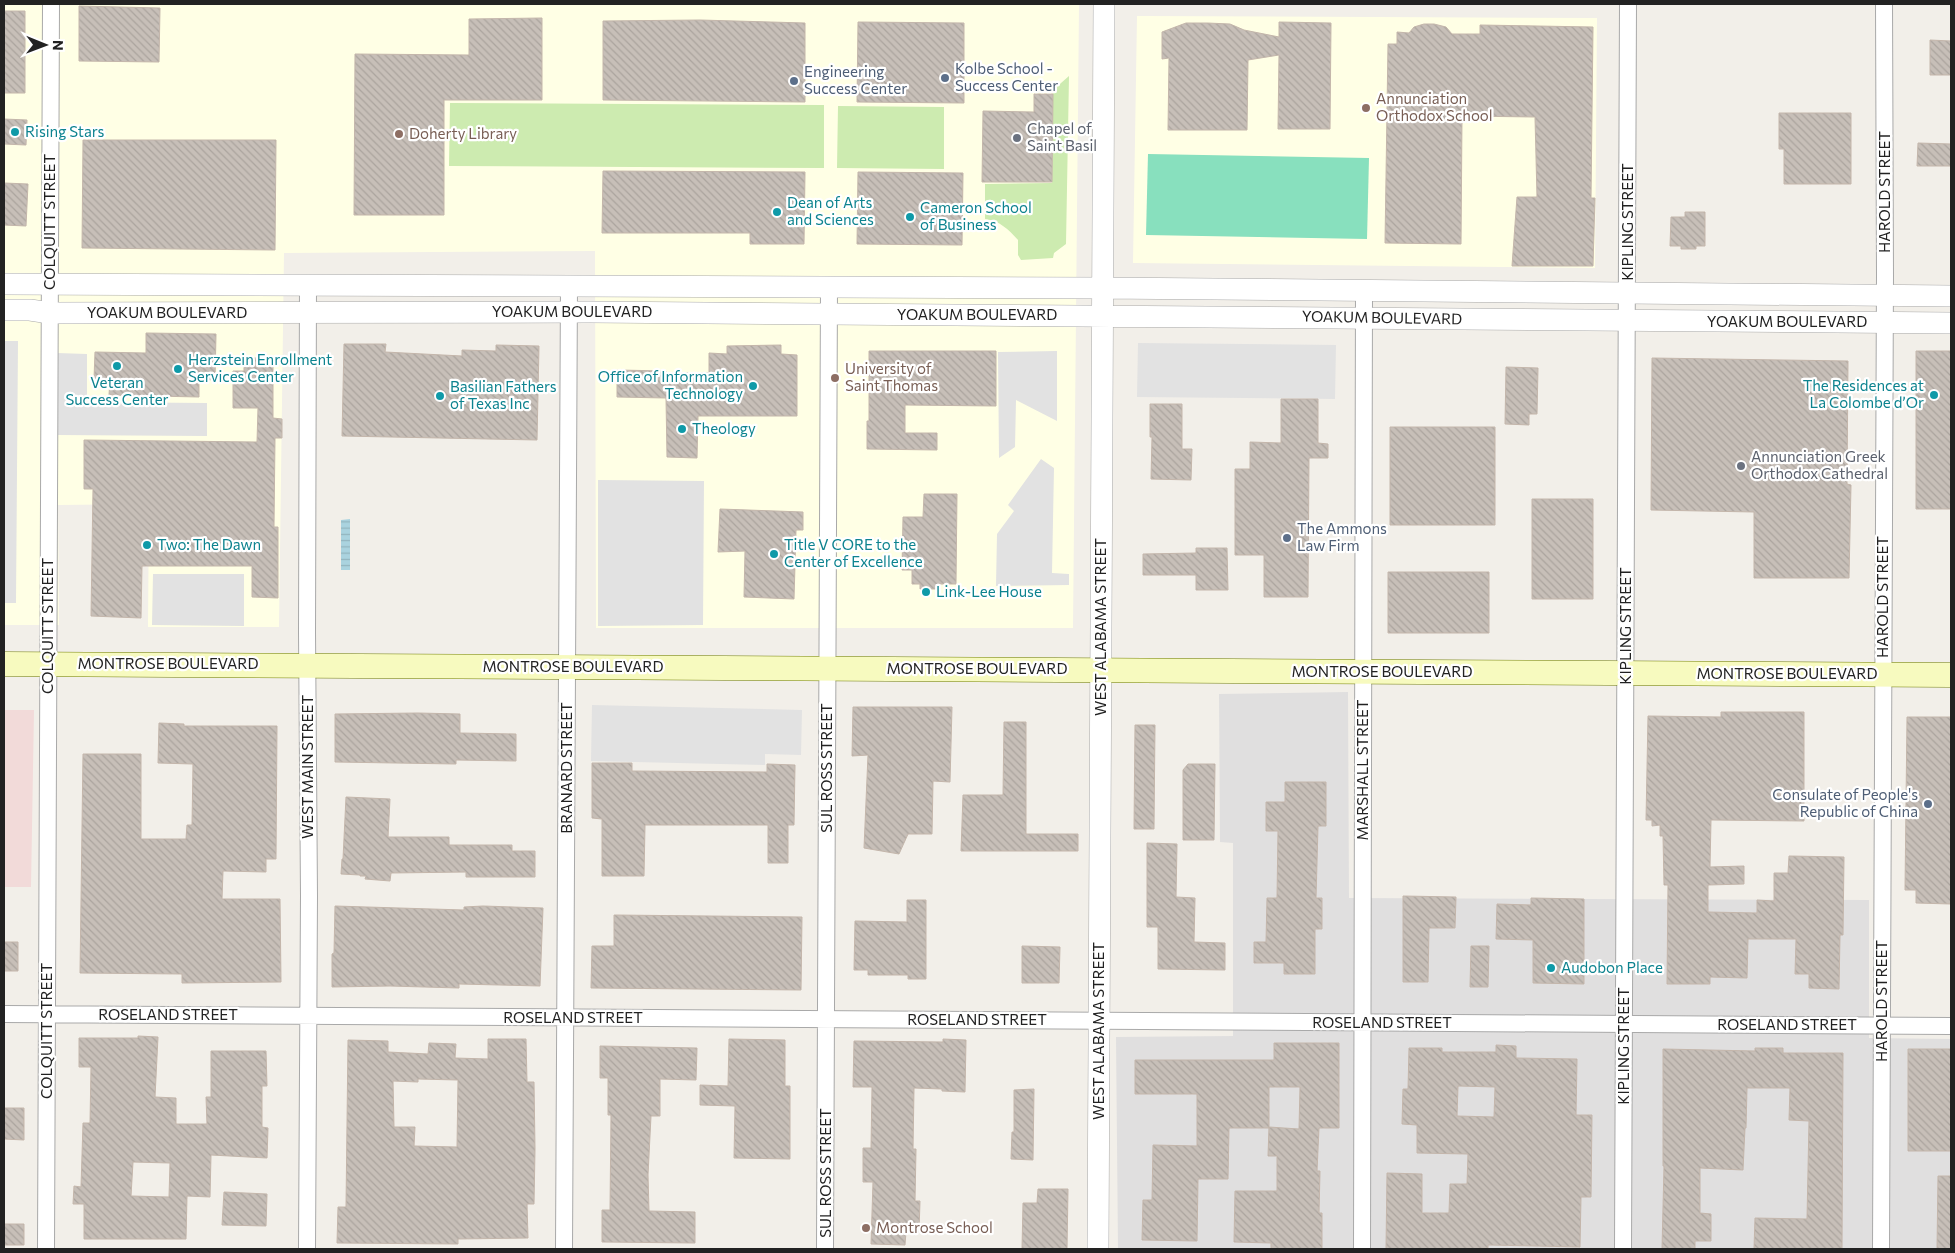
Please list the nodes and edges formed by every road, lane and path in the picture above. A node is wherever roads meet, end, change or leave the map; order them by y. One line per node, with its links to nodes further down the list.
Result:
1 (52, 4): 6 (street, COLQUITT STREET)
2 (1104, 4): 10 (street, WEST ALABAMA STREET)
3 (1628, 4): 12 (street, KIPLING STREET)
4 (1884, 4): 13 (street, HAROLD STREET)
5 (4, 284): 6 (street, YOAKUM BOULEVARD)
6 (50, 284): 7 (street, YOAKUM BOULEVARD); 17 (street, COLQUITT STREET)
7 (308, 285): 8 (street, YOAKUM BOULEVARD); 18 (street, WEST MAIN STREET)
8 (569, 286): 9 (street, YOAKUM BOULEVARD); 16 (street, BRANARD STREET)
9 (829, 287): 10 (street, YOAKUM BOULEVARD); 19 (street, SUL ROSS STREET)
10 (1102, 288): 11 (street, YOAKUM BOULEVARD); 20 (street, WEST ALABAMA STREET)
11 (1364, 291): 12 (street, YOAKUM BOULEVARD); 21 (street, MARSHALL STREET)
12 (1627, 293): 13 (street, YOAKUM BOULEVARD); 22 (street, KIPLING STREET)
13 (1885, 296): 14 (street, YOAKUM BOULEVARD); 23 (street, HAROLD STREET)
14 (1951, 296)
15 (4, 310): 17 (street, YOAKUM BOULEVARD)
16 (569, 312): 18 (street, YOAKUM BOULEVARD); 19 (street, YOAKUM BOULEVARD); 28 (street, BRANARD STREET)
17 (50, 313): 18 (street, YOAKUM BOULEVARD); 26 (street, COLQUITT STREET)
18 (308, 313): 27 (street, WEST MAIN STREET)
19 (829, 314): 20 (street, YOAKUM BOULEVARD); 29 (street, SUL ROSS STREET)
20 (1102, 317): 21 (street, YOAKUM BOULEVARD); 30 (street, WEST ALABAMA STREET)
21 (1364, 318): 22 (street, YOAKUM BOULEVARD); 31 (street, MARSHALL STREET)
22 (1627, 321): 23 (street, YOAKUM BOULEVARD); 32 (street, KIPLING STREET)
23 (1885, 322): 24 (street, YOAKUM BOULEVARD); 33 (street, HAROLD STREET)
24 (1951, 323)
25 (4, 664): 26 (main road, MONTROSE BOULEVARD)
26 (48, 664): 27 (main road, MONTROSE BOULEVARD); 36 (street, COLQUITT STREET)
27 (307, 665): 28 (main road, MONTROSE BOULEVARD); 37 (street, WEST MAIN STREET)
28 (568, 667): 29 (main road, MONTROSE BOULEVARD); 38 (street, BRANARD STREET)
29 (827, 668): 30 (main road, MONTROSE BOULEVARD); 39 (street, SUL ROSS STREET)
30 (1100, 670): 31 (main road, MONTROSE BOULEVARD); 40 (street, WEST ALABAMA STREET)
31 (1363, 671): 32 (main road, MONTROSE BOULEVARD); 41 (street, MARSHALL STREET)
32 (1626, 673): 33 (main road, MONTROSE BOULEVARD); 42 (street, KIPLING STREET)
33 (1883, 674): 34 (main road, MONTROSE BOULEVARD); 43 (street, HAROLD STREET)
34 (1951, 675)
35 (4, 1014): 36 (street, ROSELAND STREET)
36 (47, 1014): 37 (street, ROSELAND STREET); 45 (street, COLQUITT STREET)
37 (308, 1016): 38 (street, ROSELAND STREET); 46 (street, WEST MAIN STREET)
38 (567, 1018): 39 (street, ROSELAND STREET); 47 (street, BRANARD STREET)
39 (826, 1019): 40 (street, ROSELAND STREET); 48 (street, SUL ROSS STREET)
40 (1099, 1021): 41 (street, ROSELAND STREET); 49 (street, WEST ALABAMA STREET)
41 (1362, 1022): 42 (street, ROSELAND STREET); 50 (street, MARSHALL STREET)
42 (1624, 1024): 43 (street, ROSELAND STREET); 51 (street, KIPLING STREET)
43 (1882, 1026): 44 (street, ROSELAND STREET); 52 (street, HAROLD STREET)
44 (1951, 1026)
45 (46, 1249)
46 (307, 1249)
47 (564, 1249)
48 (825, 1249)
49 (1098, 1249)
50 (1362, 1249)
51 (1623, 1249)
52 (1881, 1249)

